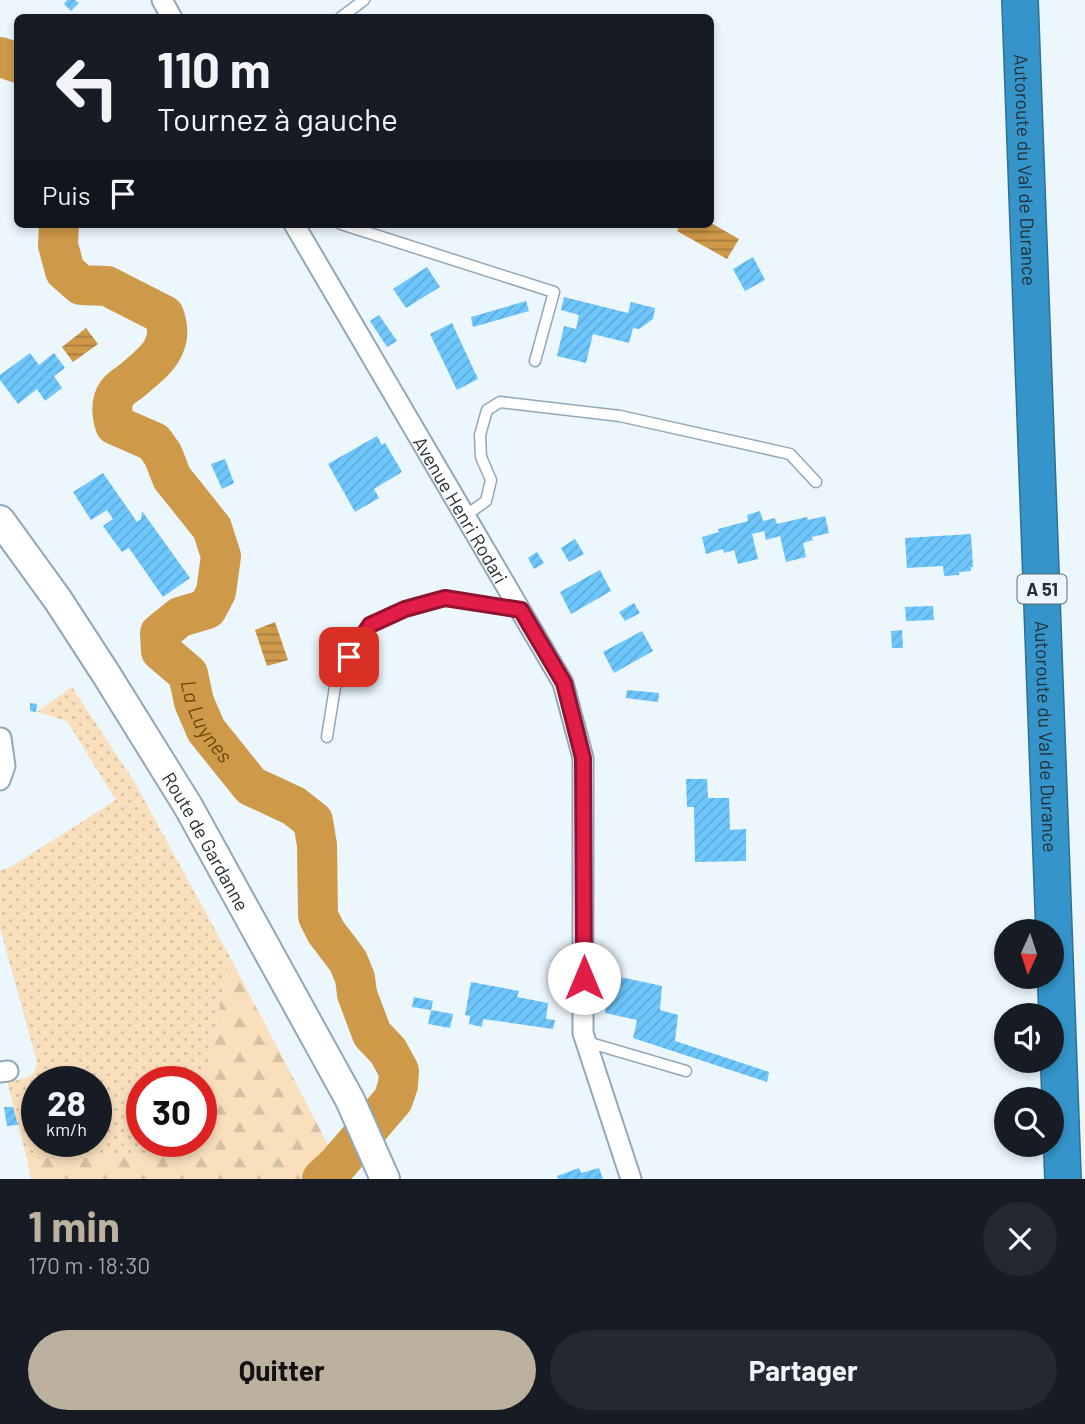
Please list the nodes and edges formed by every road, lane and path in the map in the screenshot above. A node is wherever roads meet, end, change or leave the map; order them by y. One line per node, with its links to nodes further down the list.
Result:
1 (364, 0): 3 (lane)
2 (1020, 0): 18 (highway, Autoroute du Val de Durance / A 51)
3 (345, 14)
4 (295, 228): 8 (street, Avenue Henri Rodari)
5 (354, 228): 6 (lane)
6 (535, 361)
7 (817, 482): 8 (lane)
8 (465, 516): 10 (street, Avenue Henri Rodari)
9 (0, 520): 16 (main road, Route de Gardanne)
10 (521, 610): 11 (lane); 14 (street, Avenue Henri Rodari)
11 (327, 737)
12 (1, 738): 13 (street)
13 (0, 780)
14 (586, 1042): 15 (lane); 17 (street, Avenue Henri Rodari)
15 (686, 1071)
16 (383, 1173)
17 (631, 1179)
18 (1063, 1179)

